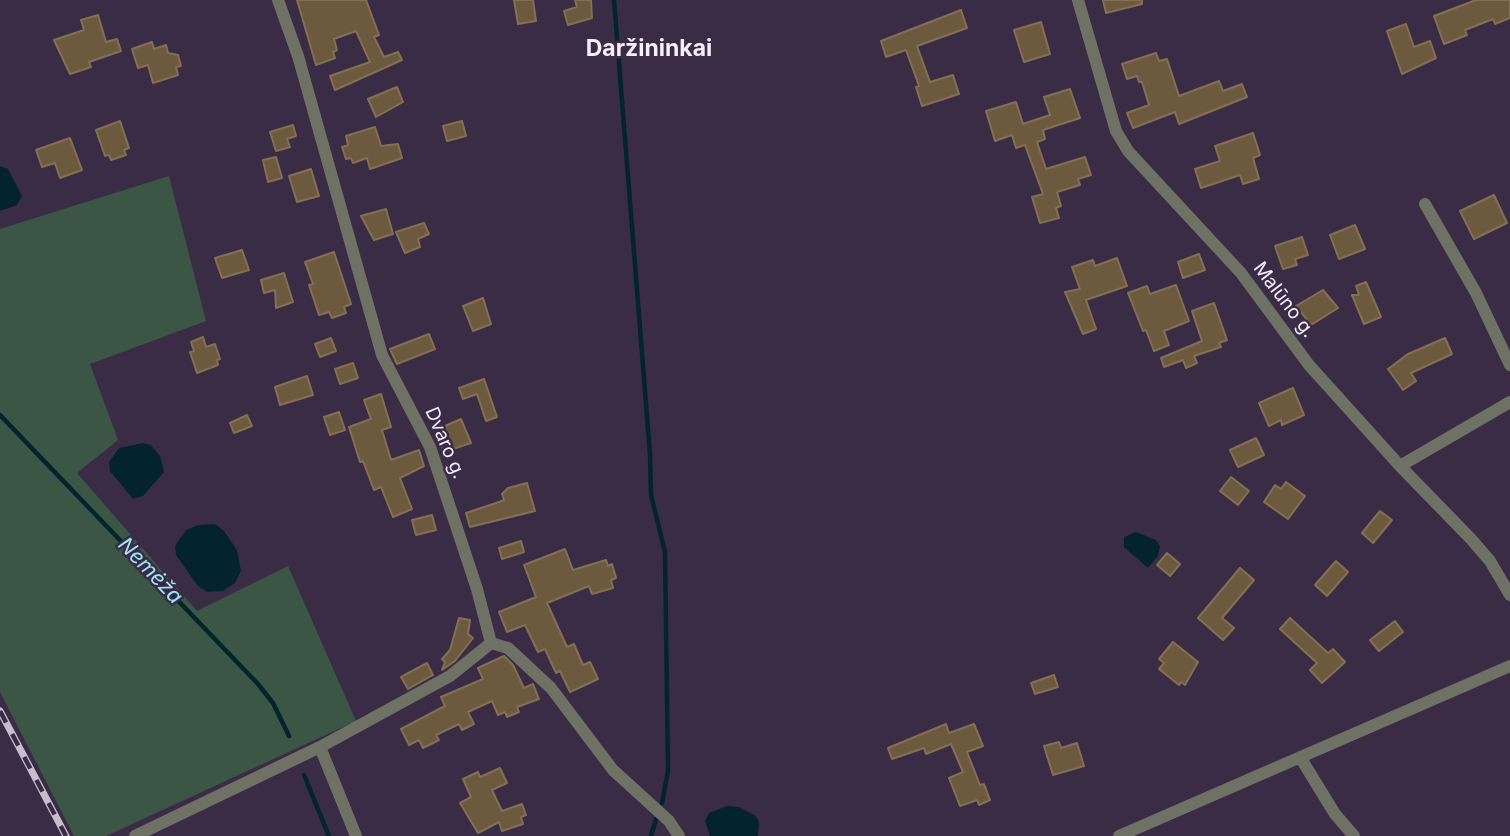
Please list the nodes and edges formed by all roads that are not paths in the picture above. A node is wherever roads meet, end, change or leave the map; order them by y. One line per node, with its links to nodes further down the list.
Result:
1 (278, 0): 8 (street, Dvaro g.)
2 (1078, 0): 6 (street, Malūno g.)
3 (1425, 204): 4 (street)
4 (1510, 365)
5 (1510, 402): 6 (street)
6 (1400, 466): 7 (street, Malūno g.)
7 (1510, 595)
8 (491, 643): 10 (street); 14 (street)
9 (1510, 666): 11 (street)
10 (320, 747): 12 (street); 13 (street)
11 (1300, 757): 15 (street); 16 (street)
12 (135, 836)
13 (356, 836)
14 (679, 836)
15 (1119, 836)
16 (1354, 836)

